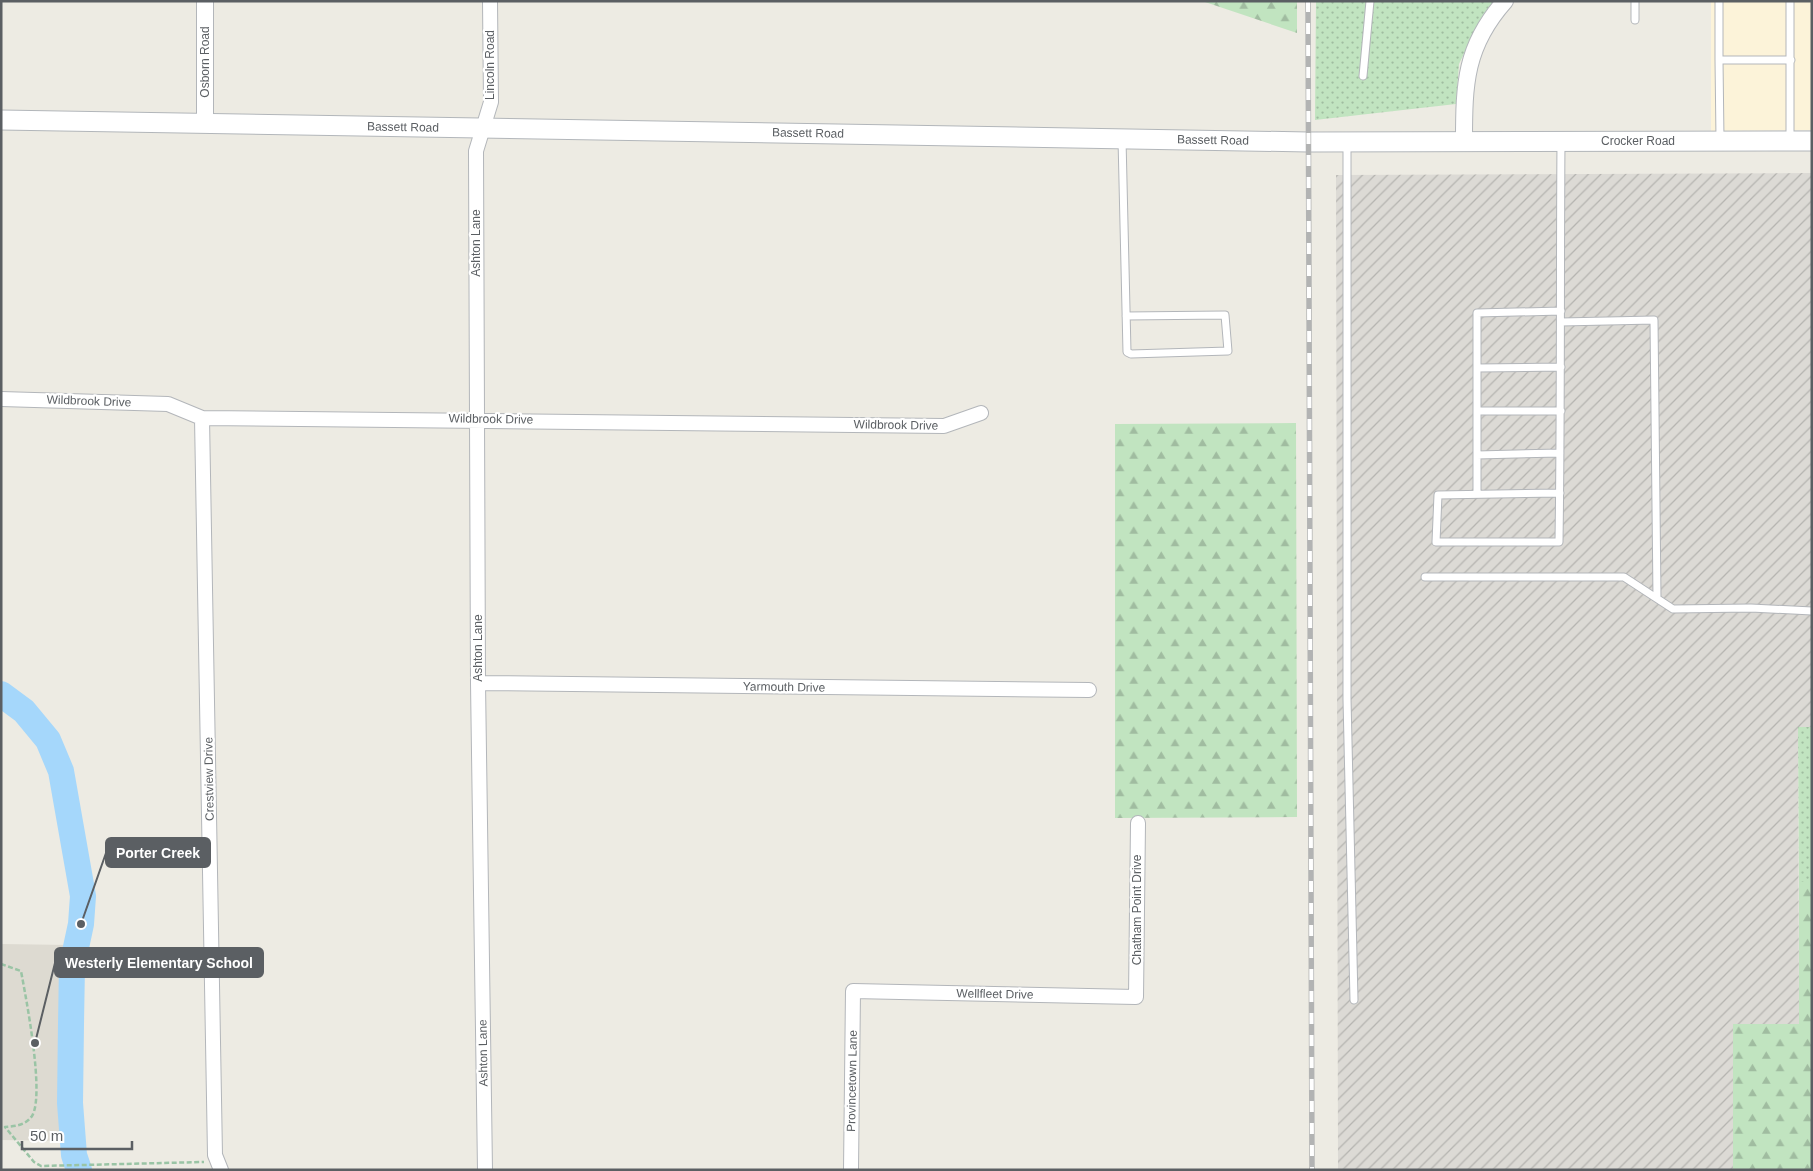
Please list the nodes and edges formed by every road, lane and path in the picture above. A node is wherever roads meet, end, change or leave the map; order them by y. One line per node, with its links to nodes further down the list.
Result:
1 (205, 1): 13 (street, Osborn Road)
2 (490, 1): 14 (street, Lincoln Road)
3 (1370, 1): 11 (lane)
4 (1505, 1): 16 (street)
5 (1635, 1): 8 (lane)
6 (1719, 1): 9 (lane)
7 (1790, 1): 10 (lane)
8 (1635, 20)
9 (1719, 60): 10 (lane); 18 (lane)
10 (1791, 60): 19 (lane)
11 (1363, 76)
12 (1, 120): 13 (main road, Bassett Road)
13 (205, 123): 14 (main road, Bassett Road)
14 (483, 127): 15 (main road, Bassett Road); 32 (street, Ashton Lane)
15 (1122, 139): 21 (main road, Bassett Road); 23 (lane)
16 (1464, 141): 17 (main road, Crocker Road); 21 (main road, Bassett Road)
17 (1561, 141): 18 (main road, Crocker Road); 22 (lane)
18 (1720, 141): 19 (main road, Crocker Road)
19 (1790, 141): 20 (main road, Crocker Road)
20 (1812, 141)
21 (1347, 142): 46 (lane)
22 (1562, 311): 24 (lane); 26 (lane)
23 (1126, 316): 23 (lane)
24 (1561, 322): 25 (lane); 38 (lane)
25 (1561, 367): 26 (lane); 29 (lane)
26 (1477, 368): 28 (lane)
27 (1, 399): 31 (street, Wildbrook Drive)
28 (1477, 411): 29 (lane); 34 (lane)
29 (1560, 411): 33 (lane)
30 (981, 413): 32 (street, Wildbrook Drive)
31 (202, 418): 32 (street, Wildbrook Drive); 49 (street, Crestview Drive)
32 (477, 419): 40 (street, Ashton Lane)
33 (1560, 453): 34 (lane); 35 (lane)
34 (1477, 455): 36 (lane)
35 (1560, 492): 36 (lane); 36 (lane)
36 (1477, 494)
37 (1425, 577): 38 (lane)
38 (1657, 598): 39 (lane)
39 (1812, 611)
40 (478, 683): 41 (street, Yarmouth Drive); 50 (street, Ashton Lane)
41 (1089, 690)
42 (1138, 823): 45 (street, Chatham Point Drive)
43 (1, 964): 48 (path)
44 (853, 992): 45 (street, Wellfleet Drive); 51 (street, Provincetown Lane)
45 (1136, 997)
46 (1354, 1000)
47 (204, 1161): 48 (path)
48 (41, 1168)
49 (221, 1170)
50 (485, 1170)
51 (851, 1170)

